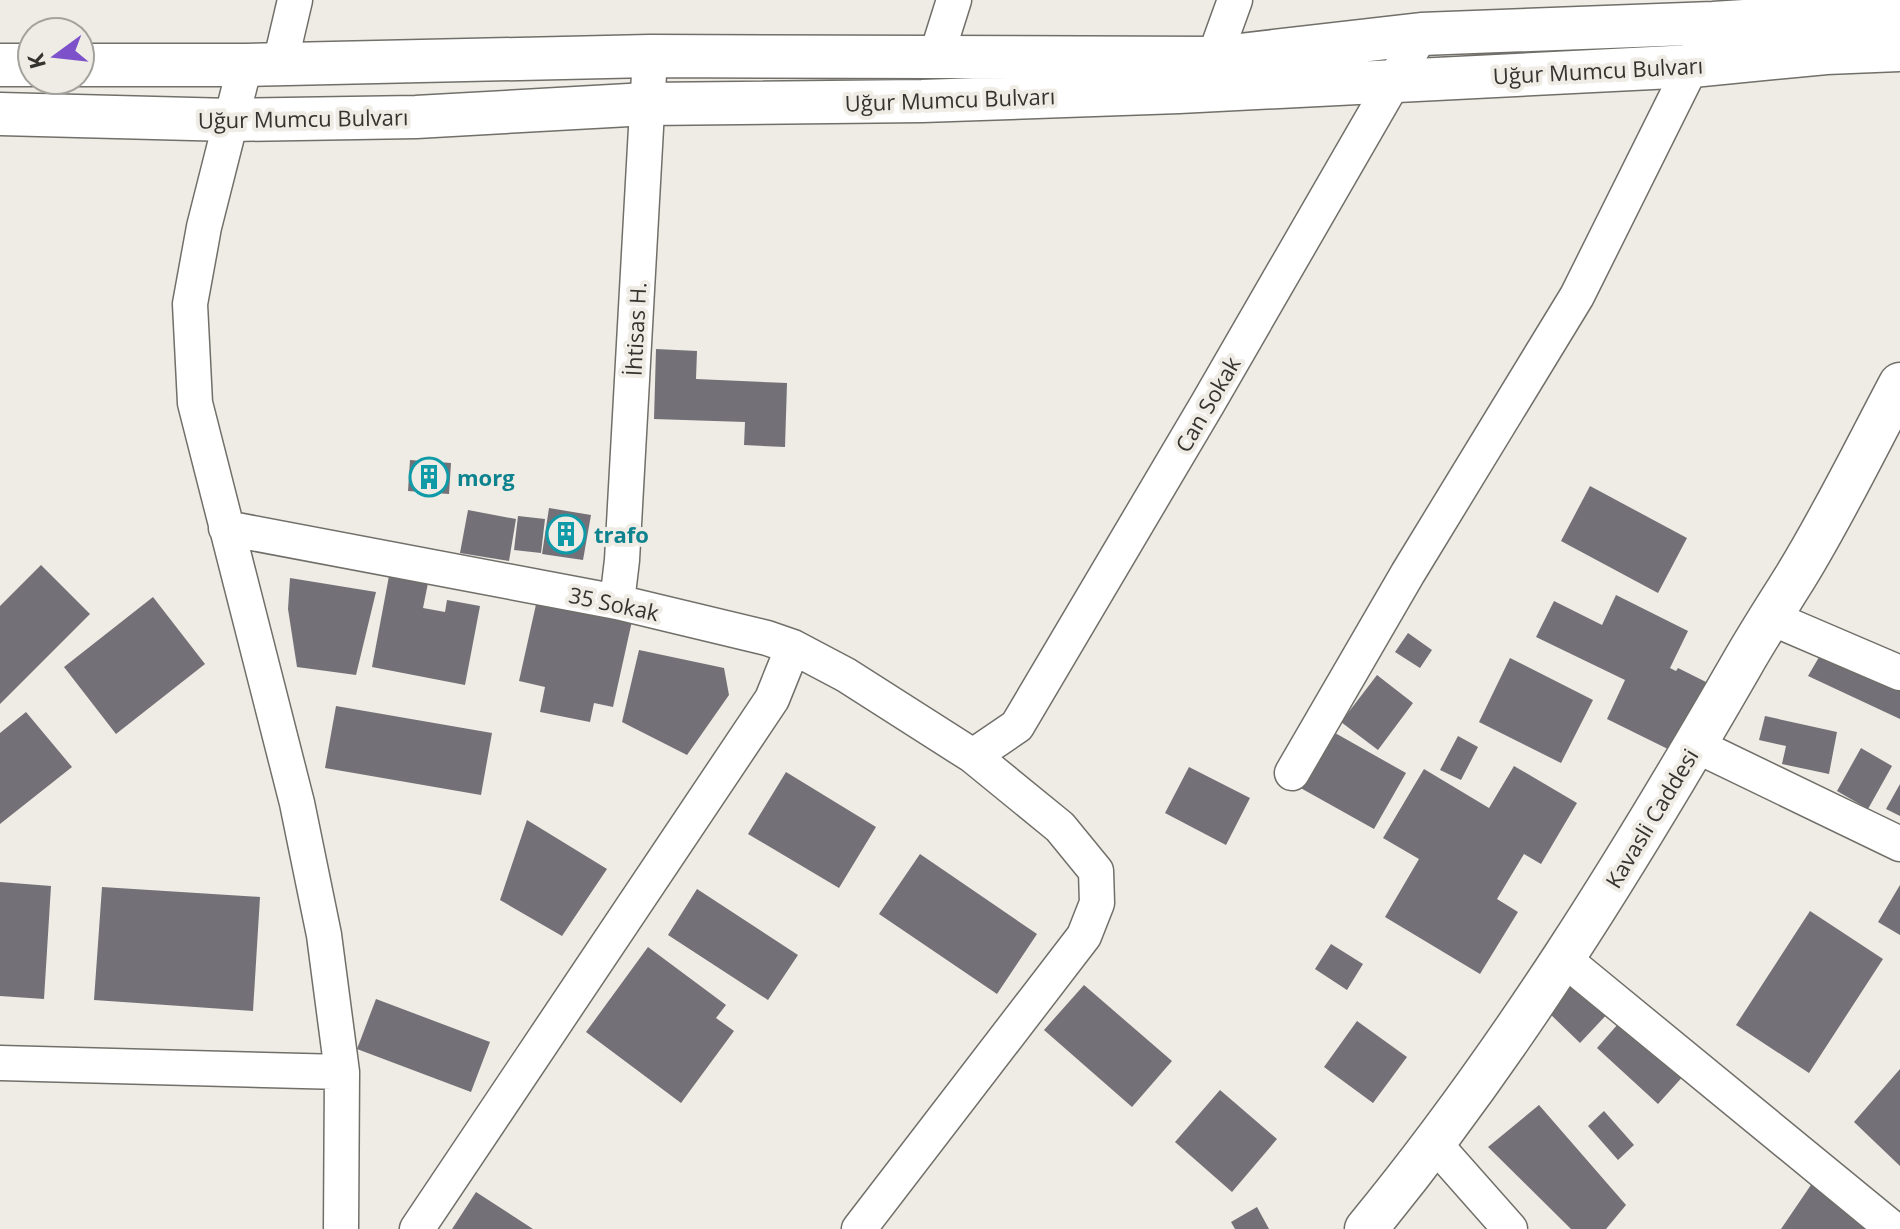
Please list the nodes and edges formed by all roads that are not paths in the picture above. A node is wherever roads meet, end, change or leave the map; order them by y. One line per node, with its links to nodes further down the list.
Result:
1 (295, 0): 12 (street)
2 (954, 0): 9 (street)
3 (1235, 0): 10 (street)
4 (1900, 11): 5 (street, Uğur Mumcu Bulvarı)
5 (1713, 23): 6 (street, Uğur Mumcu Bulvarı); 13 (street)
6 (1421, 34): 10 (street, Uğur Mumcu Bulvarı); 14 (street, Can Sokak)
7 (1900, 50): 13 (street, Uğur Mumcu Bulvarı)
8 (650, 56): 9 (street, Uğur Mumcu Bulvarı); 12 (street, Uğur Mumcu Bulvarı); 15 (street, İhtisas H.)
9 (936, 57): 10 (street, Uğur Mumcu Bulvarı)
10 (1214, 58)
11 (96, 65): 12 (street, Uğur Mumcu Bulvarı)
12 (263, 65): 17 (street)
13 (1692, 66): 14 (street, Uğur Mumcu Bulvarı); 26 (street)
14 (1394, 80): 15 (street, Uğur Mumcu Bulvarı); 25 (street, Can Sokak)
15 (647, 104): 17 (street, Uğur Mumcu Bulvarı); 20 (street, İhtisas H.)
16 (0, 114): 17 (street, Uğur Mumcu Bulvarı)
17 (231, 120): 19 (street)
18 (1900, 384): 21 (street, Kavasli Caddesi)
19 (226, 528): 20 (street, 35 Sokak); 30 (street)
20 (617, 602): 22 (street, 35 Sokak)
21 (1769, 617): 23 (street); 24 (street, Kavasli Caddesi)
22 (793, 647): 25 (street, 35 Sokak); 33 (street)
23 (1900, 673)
24 (1695, 745): 27 (street); 28 (street, Kavasli Caddesi)
25 (973, 756): 34 (street, 35 Sokak)
26 (1292, 773)
27 (1900, 844)
28 (1564, 959): 31 (street, Kavasli Caddesi); 37 (street)
29 (0, 1063): 30 (street)
30 (342, 1072): 32 (street)
31 (1433, 1142): 35 (street, Kavasli Caddesi); 36 (street)
32 (341, 1229)
33 (417, 1229)
34 (859, 1229)
35 (1366, 1229)
36 (1510, 1229)
37 (1893, 1229)

